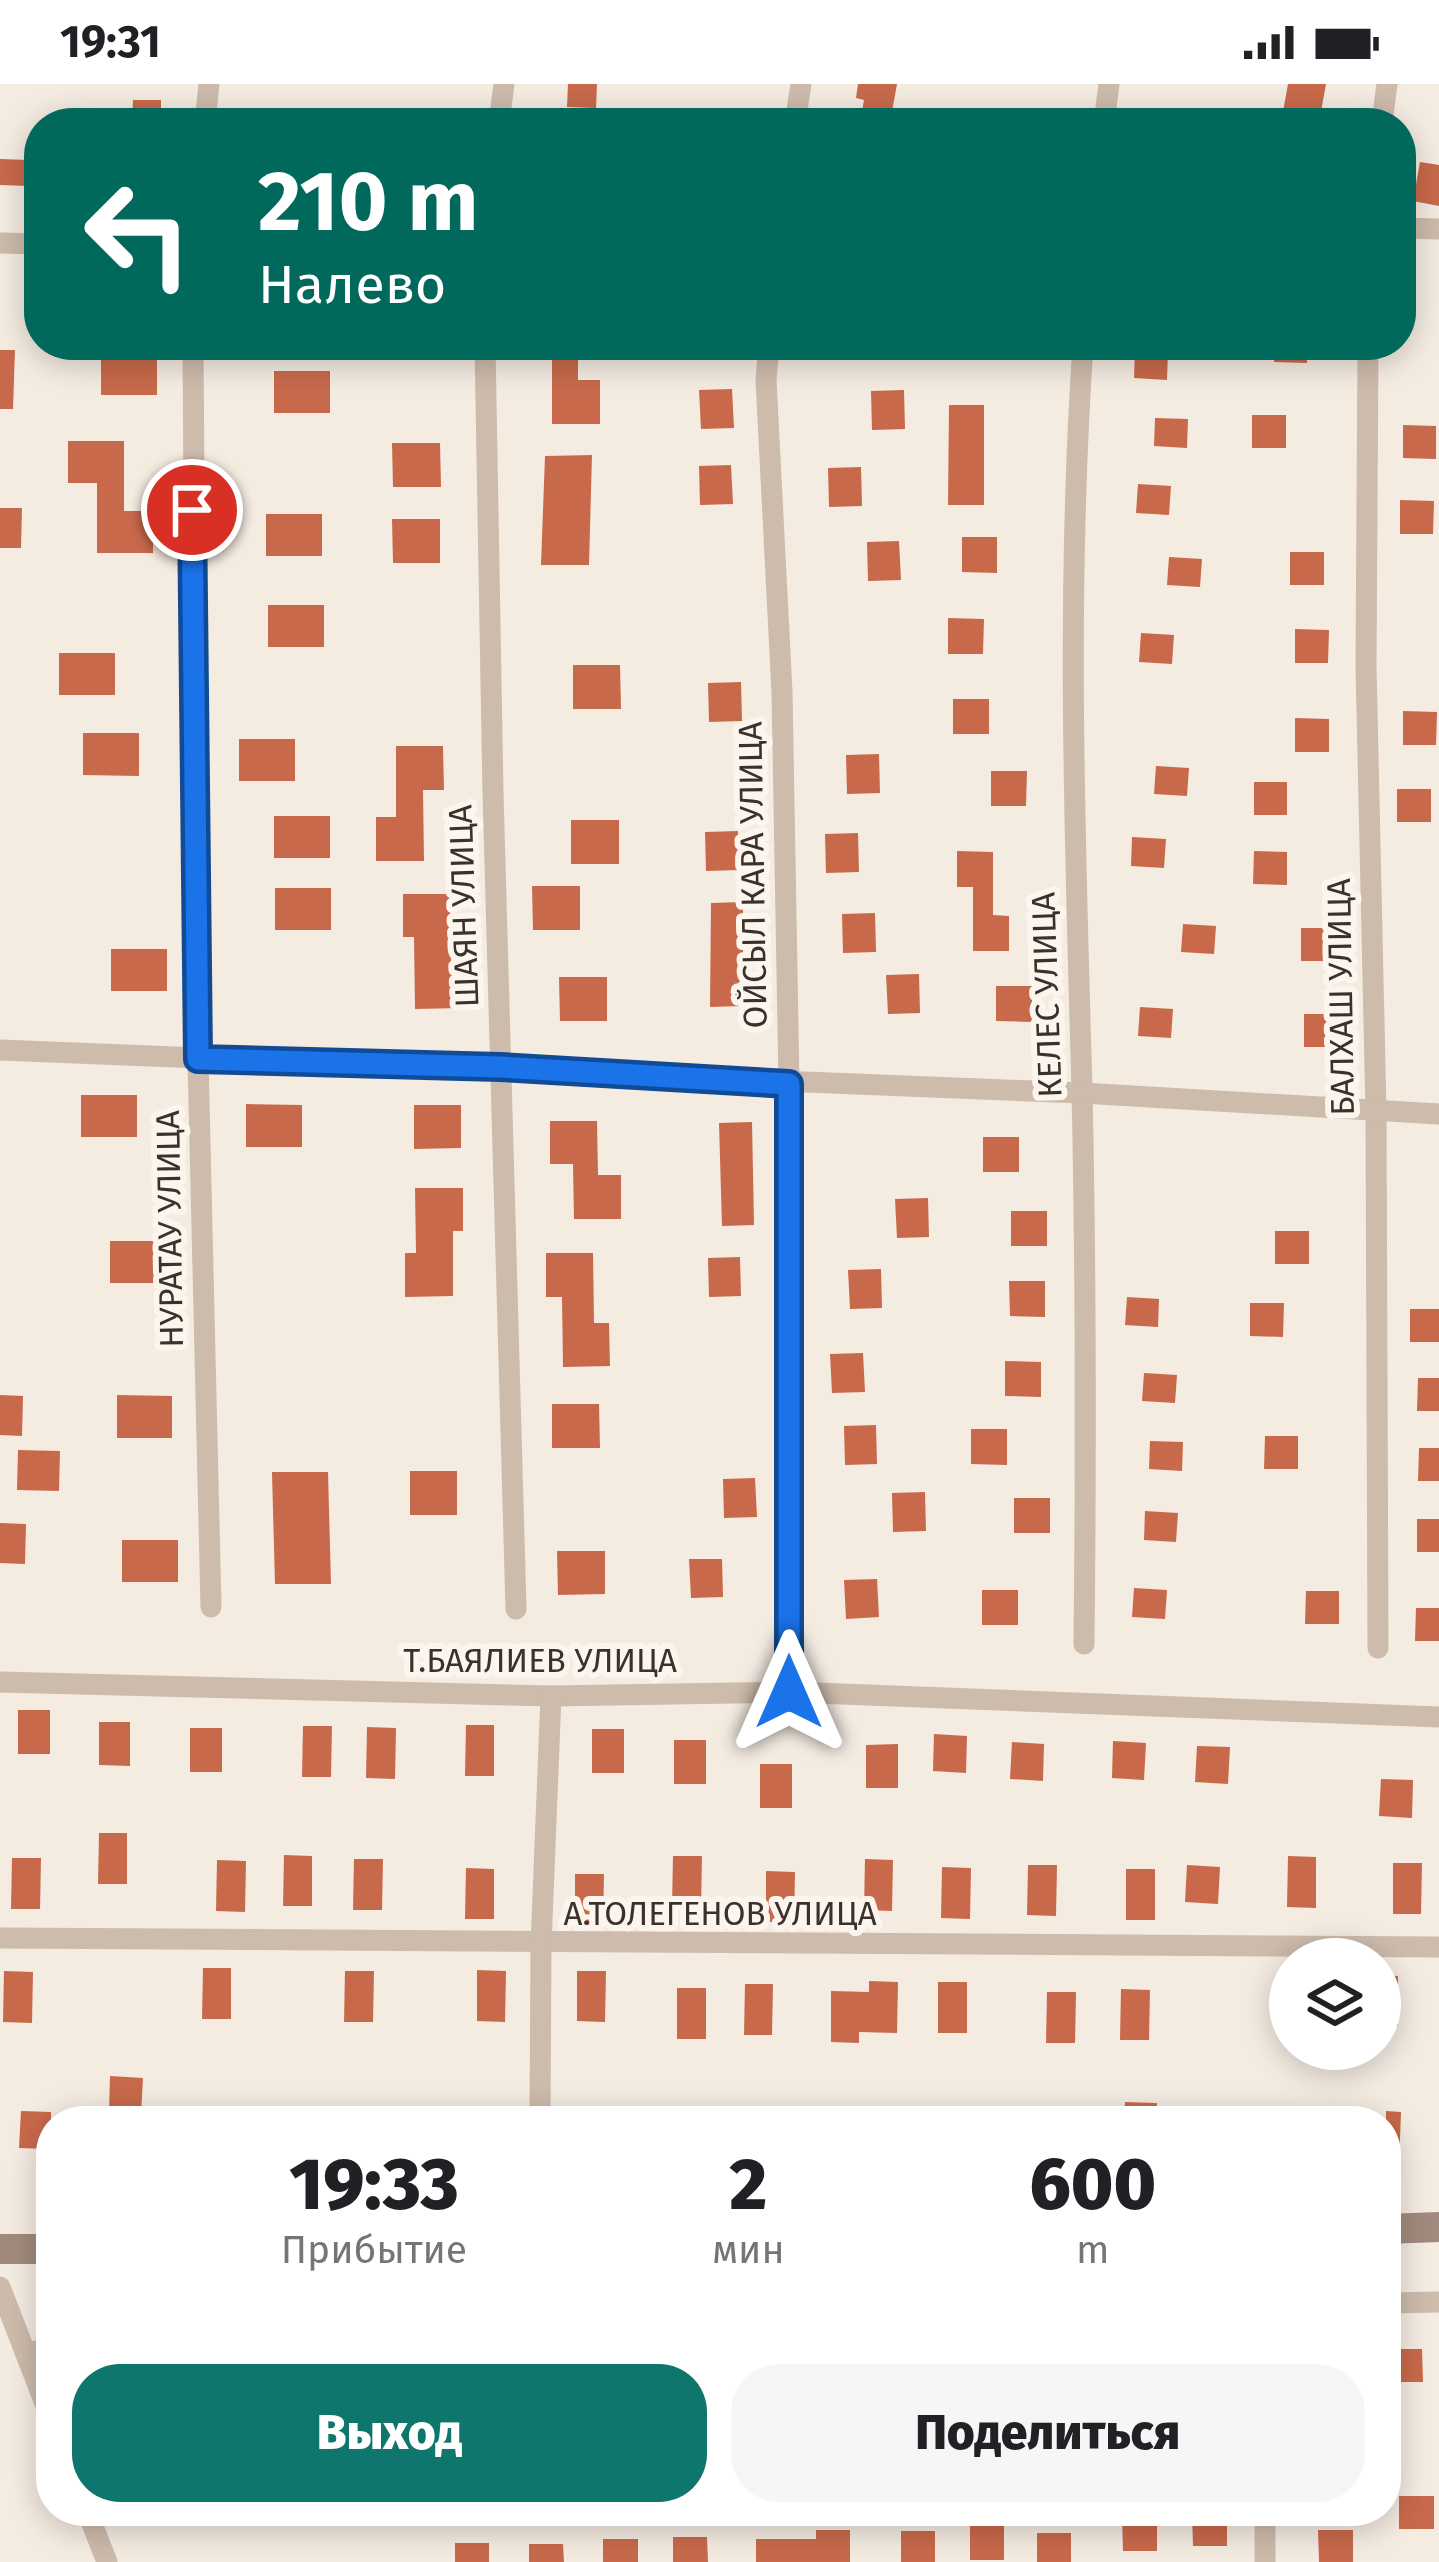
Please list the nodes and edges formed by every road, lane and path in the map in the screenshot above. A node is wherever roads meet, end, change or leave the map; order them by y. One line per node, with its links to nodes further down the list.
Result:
1 (193, 360): 7 (street, НУРАТАУ УЛИЦА)
2 (485, 360): 8 (street, ШАЯН УЛИЦА)
3 (768, 360): 9 (street, ОЙСЫЛ КАРА УЛИЦА)
4 (1082, 360): 10 (street, КЕЛЕС УЛИЦА)
5 (1368, 360): 11 (street, БАЛХАШ УЛИЦА)
6 (0, 1050): 7 (street)
7 (198, 1059): 8 (street); 13 (street, НУРАТАУ УЛИЦА)
8 (500, 1067): 9 (street); 14 (street, ШАЯН УЛИЦА)
9 (789, 1084): 10 (street); 18 (street, ОЙСЫЛ КАРА УЛИЦА)
10 (1082, 1093): 11 (street); 15 (street, КЕЛЕС УЛИЦА)
11 (1376, 1112): 12 (street); 16 (street, БАЛХАШ УЛИЦА)
12 (1439, 1114)
13 (211, 1607)
14 (516, 1609)
15 (1084, 1644)
16 (1378, 1648)
17 (0, 1682): 19 (street, Т.БАЯЛИЕВ УЛИЦА)
18 (789, 1692): 19 (street, Т.БАЯЛИЕВ УЛИЦА); 20 (street, Т.БАЯЛИЕВ УЛИЦА)
19 (551, 1696): 22 (street)
20 (1439, 1718)
21 (0, 1938): 22 (street, А.ТОЛЕГЕНОВ УЛИЦА)
22 (541, 1945): 23 (street, А.ТОЛЕГЕНОВ УЛИЦА); 24 (street)
23 (1439, 1947)
24 (540, 2106)
25 (1439, 2227): 26 (main road)
26 (1401, 2228)
27 (0, 2249): 28 (main road)
28 (36, 2249)
29 (0, 2287): 33 (street)
30 (1439, 2302): 31 (street)
31 (1401, 2303)
32 (36, 2351): 33 (street)
33 (25, 2352): 34 (street)
34 (36, 2380)
35 (93, 2526): 37 (street)
36 (1264, 2526): 38 (street)
37 (106, 2562)
38 (1265, 2562)

